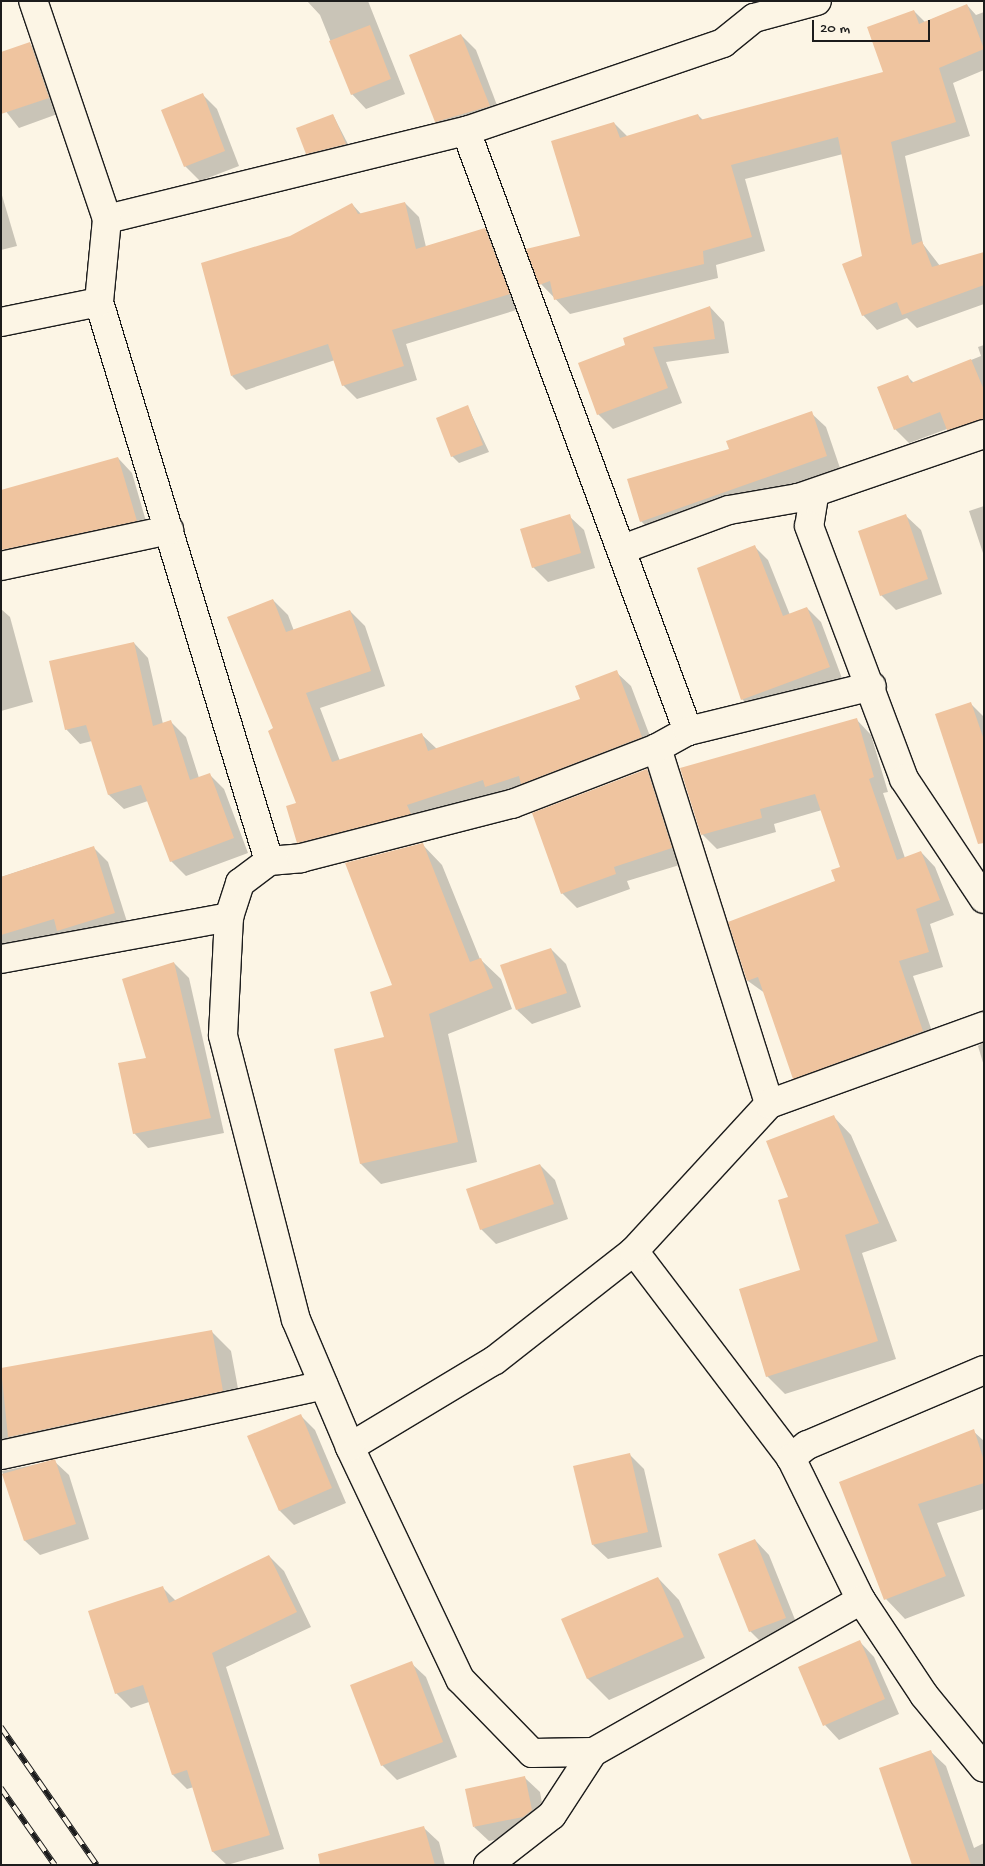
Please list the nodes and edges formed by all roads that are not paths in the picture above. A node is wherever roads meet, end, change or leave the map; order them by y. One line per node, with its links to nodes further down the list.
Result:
1 (33, 1): 5 (street)
2 (817, 1): 3 (street)
3 (751, 9): 4 (street)
4 (466, 131): 5 (street); 11 (street)
5 (107, 219): 6 (street)
6 (99, 302): 7 (street); 10 (street)
7 (1, 322)
8 (984, 434): 9 (street)
9 (798, 498): 11 (street); 13 (street)
10 (169, 530): 12 (street); 16 (street)
11 (623, 549): 14 (street)
12 (1, 566)
13 (872, 686): 14 (street); 17 (street)
14 (688, 731): 15 (street)
15 (657, 748): 16 (street); 21 (street)
16 (269, 861): 18 (street)
17 (984, 899)
18 (229, 917): 19 (street); 24 (street)
19 (1, 958)
20 (984, 1026): 21 (street)
21 (769, 1104): 22 (street)
22 (634, 1251): 25 (street); 27 (street)
23 (984, 1370): 27 (street)
24 (324, 1385): 25 (street); 26 (street)
25 (350, 1447): 29 (street)
26 (1, 1455)
27 (791, 1458): 28 (street)
28 (861, 1600): 29 (street); 30 (street)
29 (593, 1752): 31 (street)
30 (984, 1768)
31 (488, 1865)

